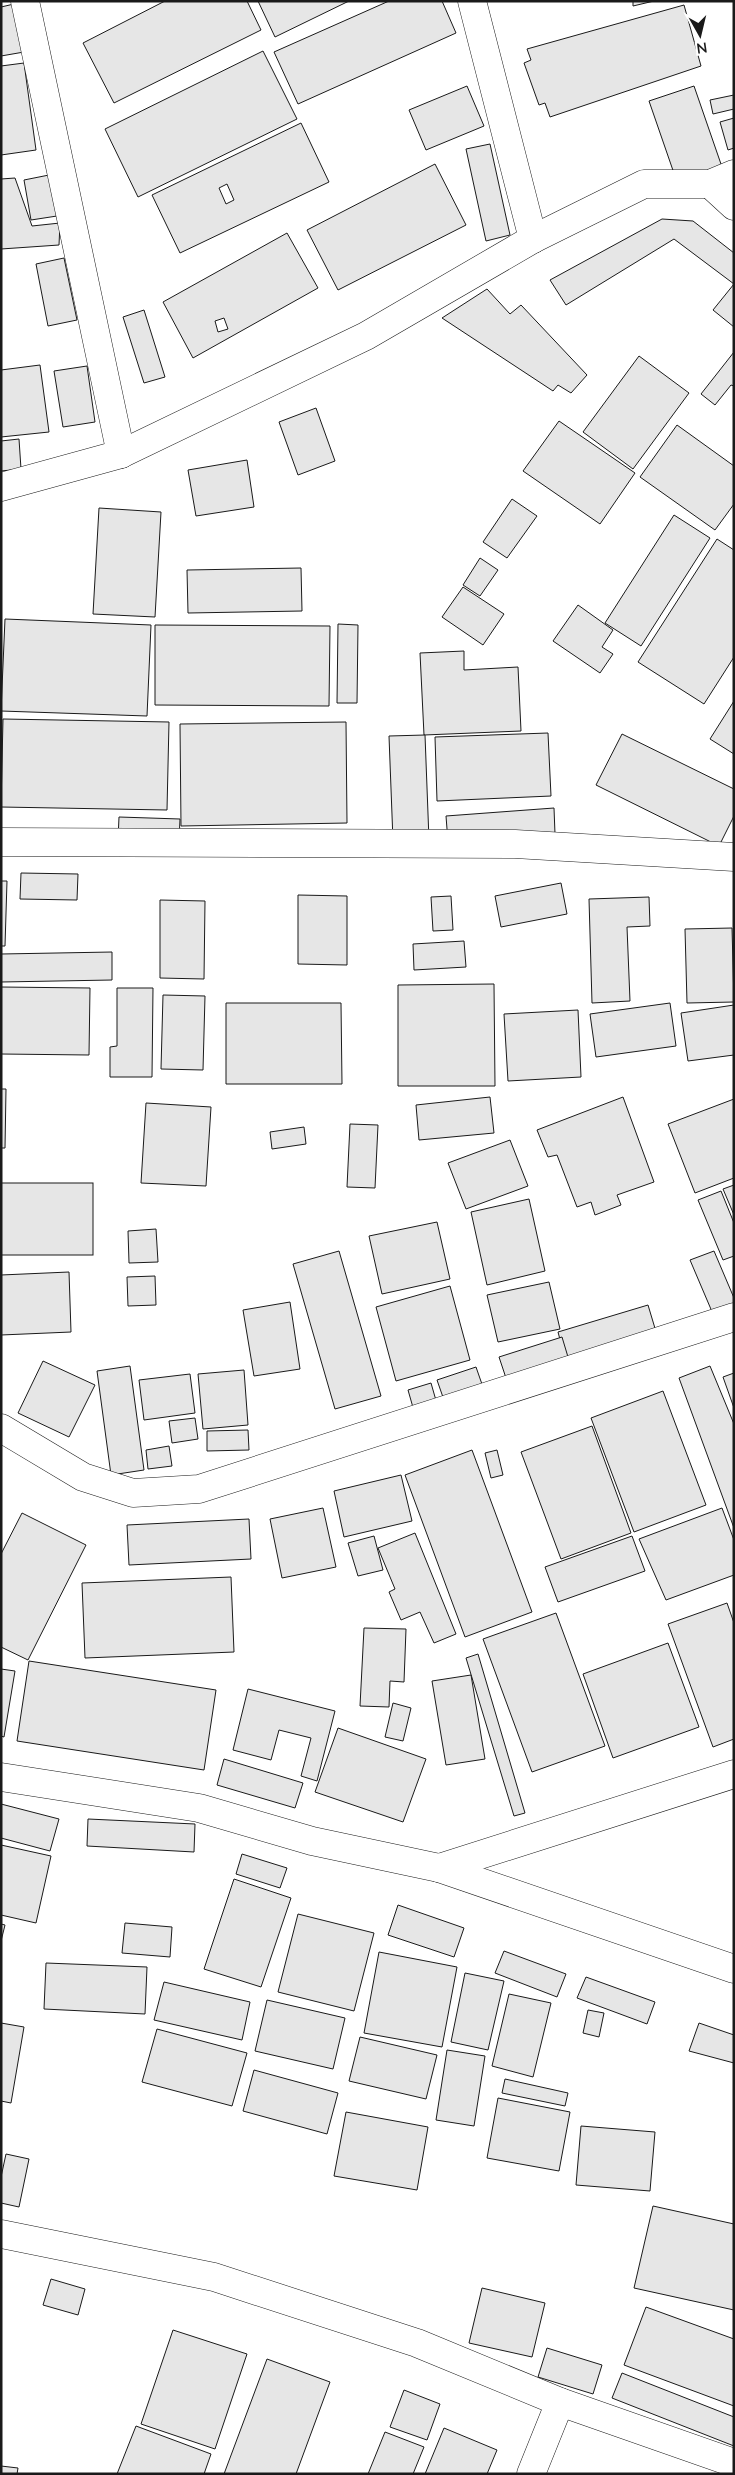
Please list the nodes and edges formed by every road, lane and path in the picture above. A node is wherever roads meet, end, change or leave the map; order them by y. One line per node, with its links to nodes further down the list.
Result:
1 (25, 1): 6 (street)
2 (472, 1): 5 (street)
3 (722, 179): 4 (street); 5 (street)
4 (734, 206)
5 (532, 239): 6 (street)
6 (121, 454): 7 (street)
7 (1, 486)
8 (1, 842): 9 (street)
9 (734, 857)
10 (734, 1317): 11 (street)
11 (1, 1428)
12 (734, 1774): 14 (street)
13 (1, 1777): 14 (street)
14 (439, 1868): 15 (street)
15 (734, 1969)
16 (1, 2234): 17 (street)
17 (560, 2402): 18 (street); 19 (street)
18 (734, 2463)
19 (531, 2474)

